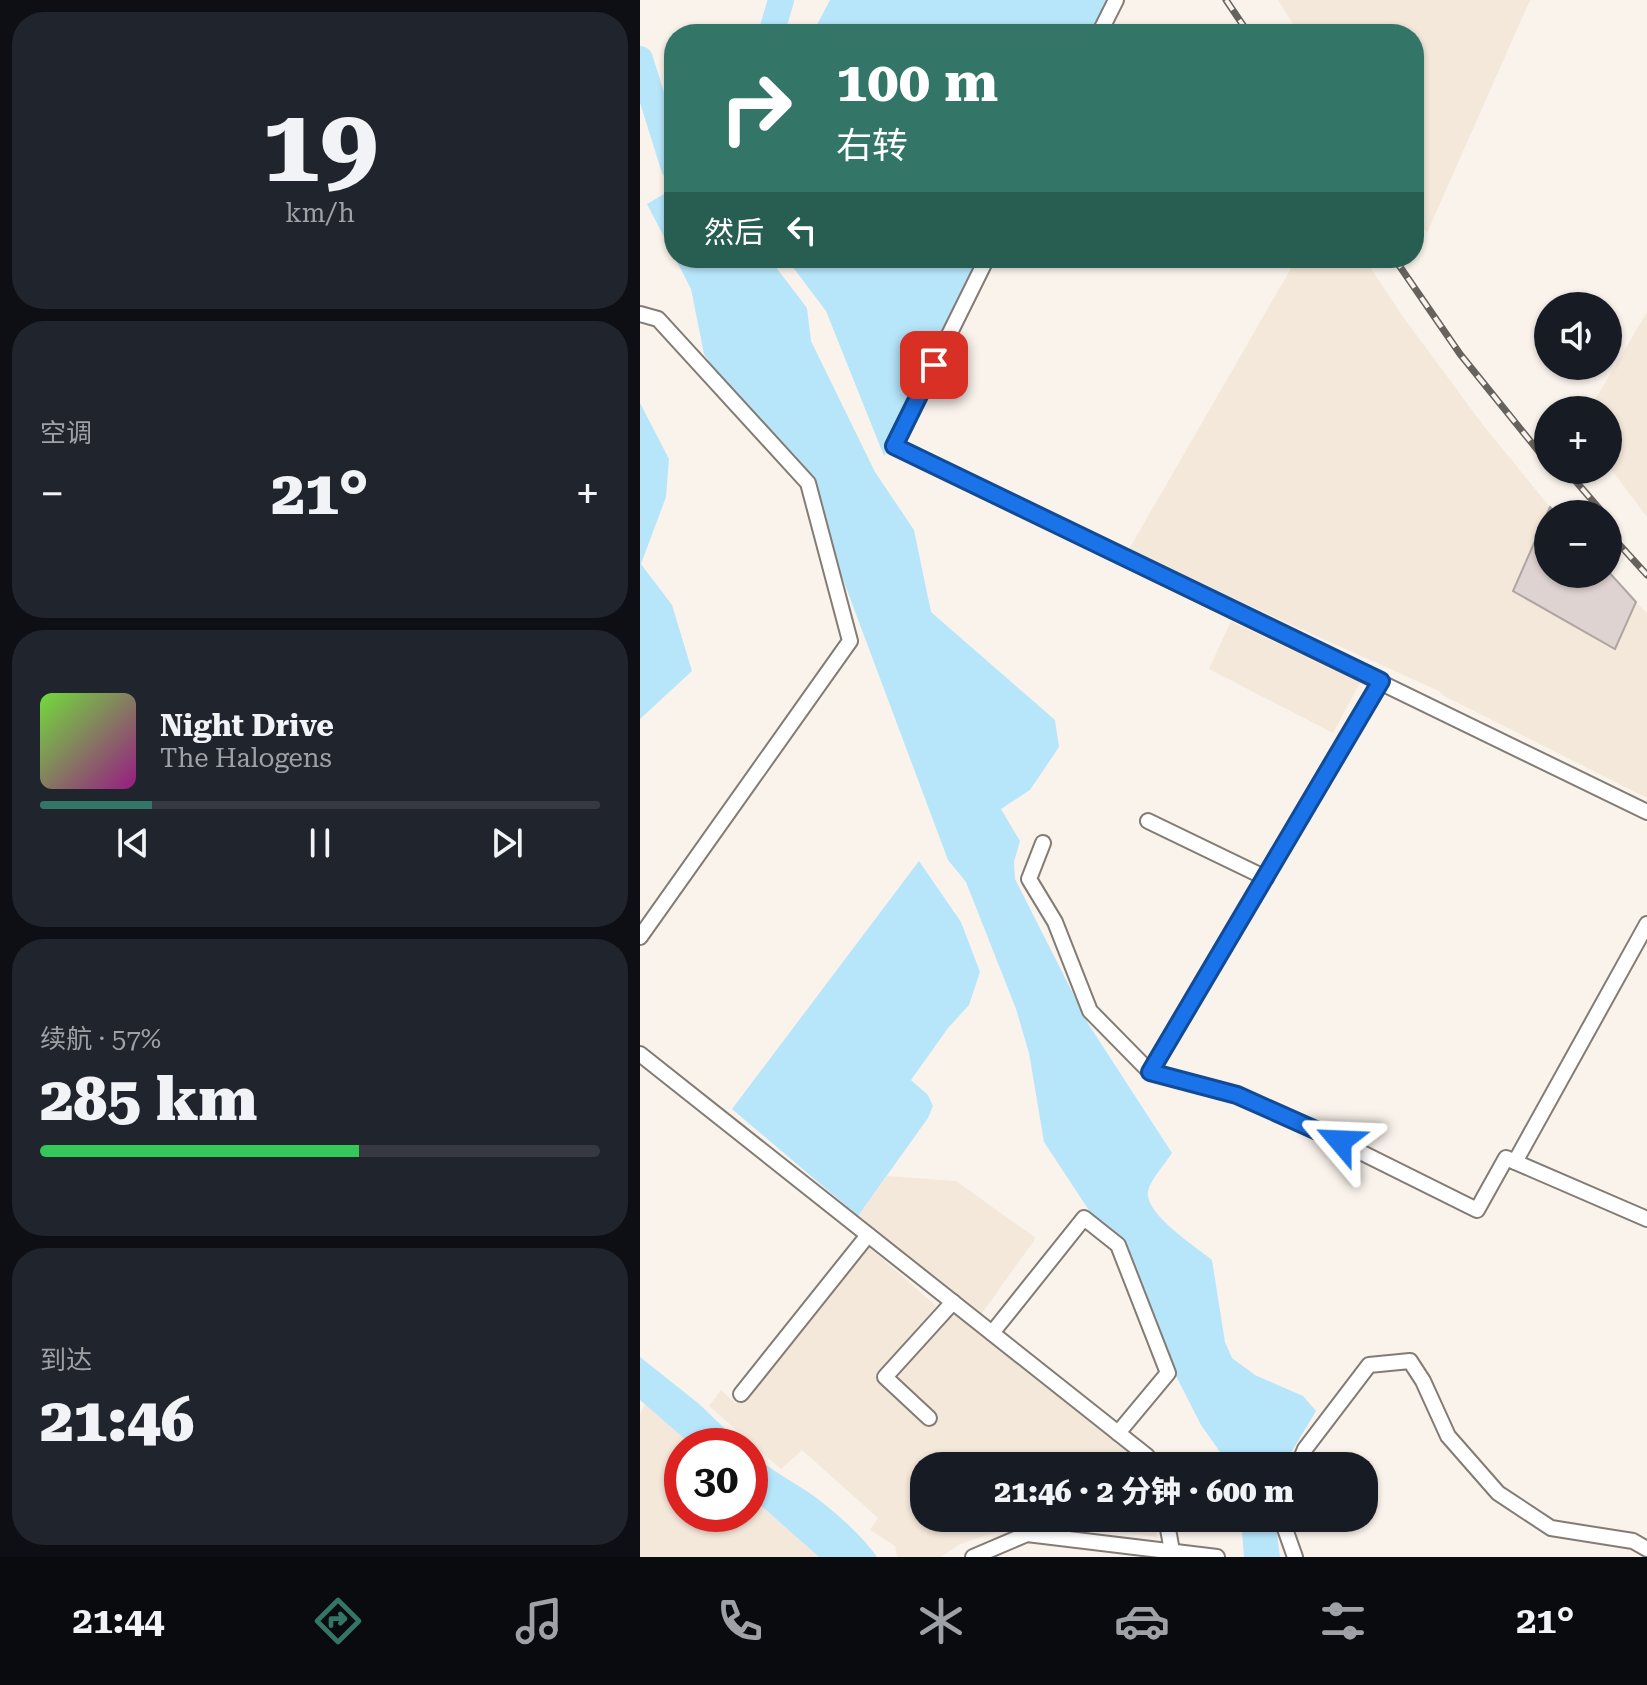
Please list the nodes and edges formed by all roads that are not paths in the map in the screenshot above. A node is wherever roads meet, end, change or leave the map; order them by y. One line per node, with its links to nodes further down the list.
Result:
1 (1116, 0): 2 (street)
2 (1104, 24)
3 (982, 268): 5 (street)
4 (640, 314): 11 (street)
5 (1381, 681): 6 (street); 9 (street)
6 (1647, 812)
7 (1148, 821): 9 (street)
8 (1043, 843): 13 (street)
9 (1266, 878): 13 (street)
10 (1647, 924): 14 (street)
11 (640, 937)
12 (640, 1054): 16 (street)
13 (1150, 1072): 14 (street)
14 (1515, 1162): 15 (street)
15 (1647, 1219)
16 (868, 1235): 17 (street); 19 (street)
17 (953, 1302): 18 (street); 20 (street)
18 (992, 1333): 21 (street); 21 (street)
19 (741, 1394)
20 (929, 1418)
21 (1118, 1433): 22 (street)
22 (1142, 1452)
23 (1304, 1452): 26 (street)
24 (1169, 1532): 28 (street)
25 (1286, 1532): 31 (street)
26 (1647, 1549)
27 (1101, 1550): 28 (street); 29 (street)
28 (1172, 1551): 30 (street)
29 (973, 1557)
30 (1217, 1557)
31 (1295, 1557)

